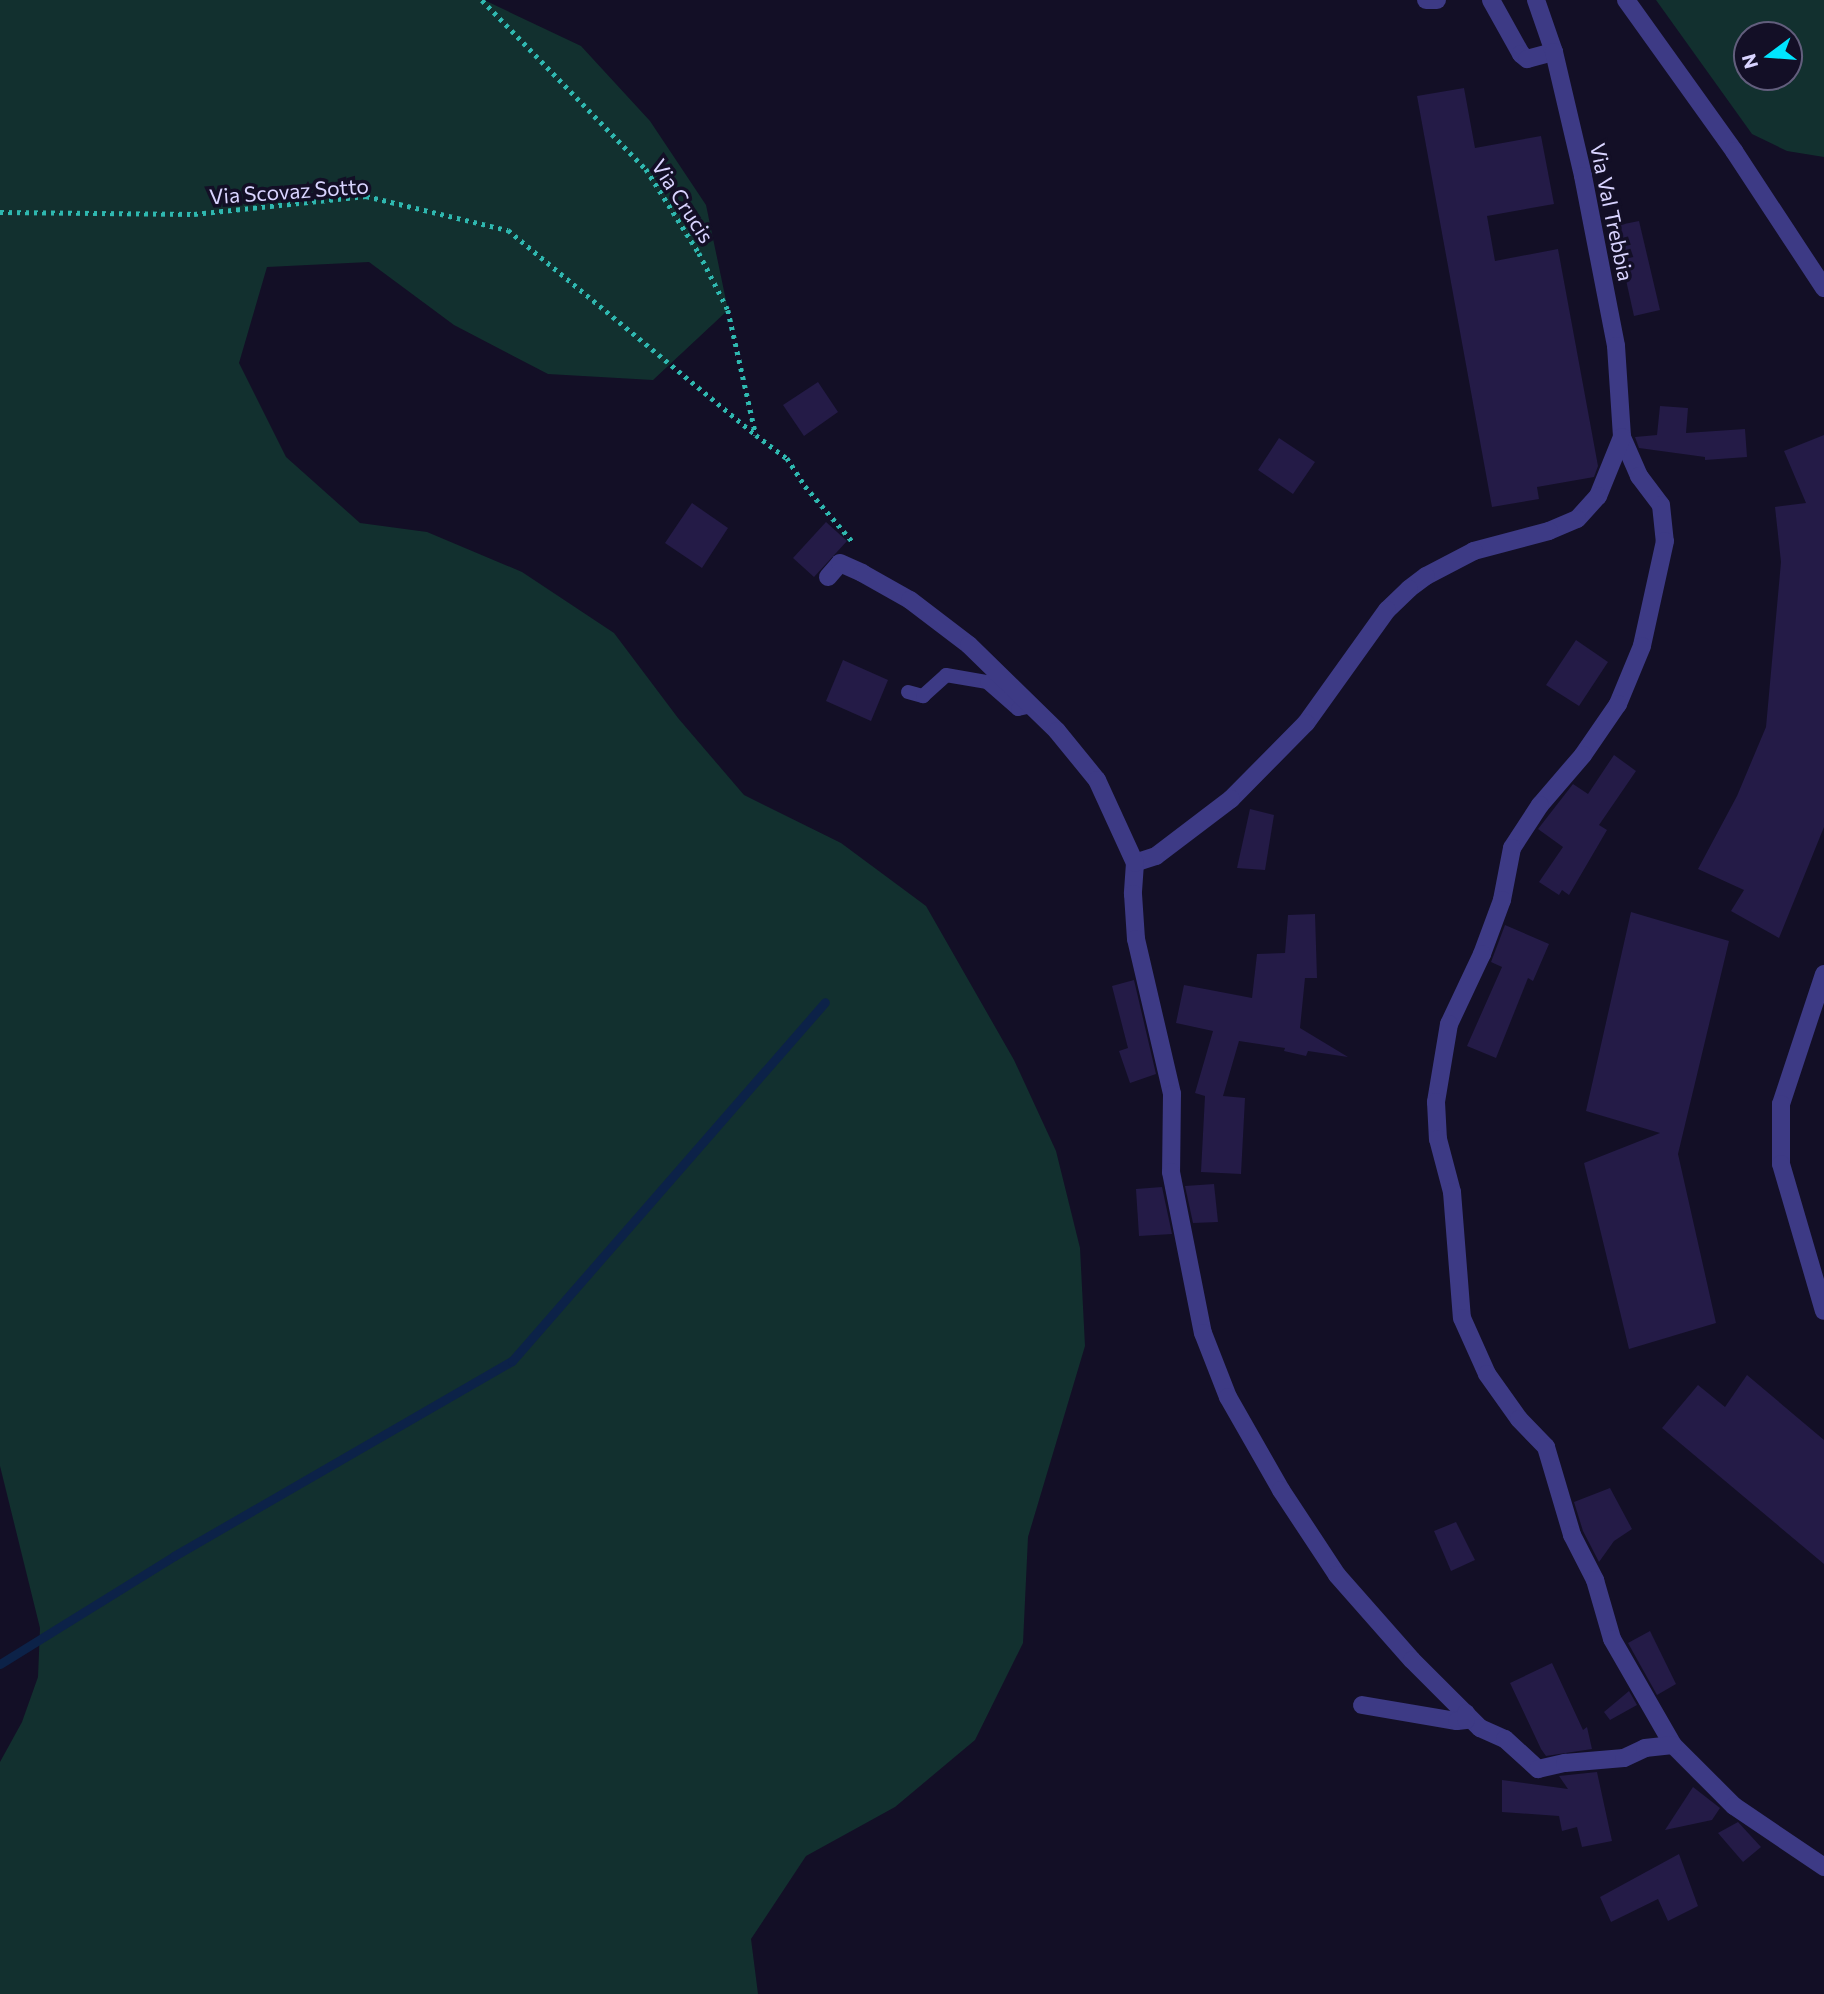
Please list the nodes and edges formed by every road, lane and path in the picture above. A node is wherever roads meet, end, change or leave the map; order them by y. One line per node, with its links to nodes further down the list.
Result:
1 (482, 0): 10 (path, Via Crucis)
2 (1426, 0): 3 (street)
3 (1437, 0)
4 (1491, 0): 7 (street)
5 (1536, 0): 7 (street, Via Val Trebbia)
6 (1626, 0): 9 (street)
7 (1554, 52): 11 (street, Via Val Trebbia)
8 (0, 212): 10 (path, Via Scovaz Sotto)
9 (1824, 288)
10 (756, 435): 12 (path)
11 (1622, 437): 16 (street); 21 (street)
12 (853, 543)
13 (828, 577): 15 (street)
14 (908, 692): 15 (lane)
15 (1031, 706): 16 (street)
16 (1135, 863): 20 (street)
17 (1824, 974): 18 (street)
18 (1824, 1311)
19 (1362, 1705): 20 (street)
20 (1466, 1713): 21 (street)
21 (1673, 1745): 22 (street)
22 (1824, 1867)

